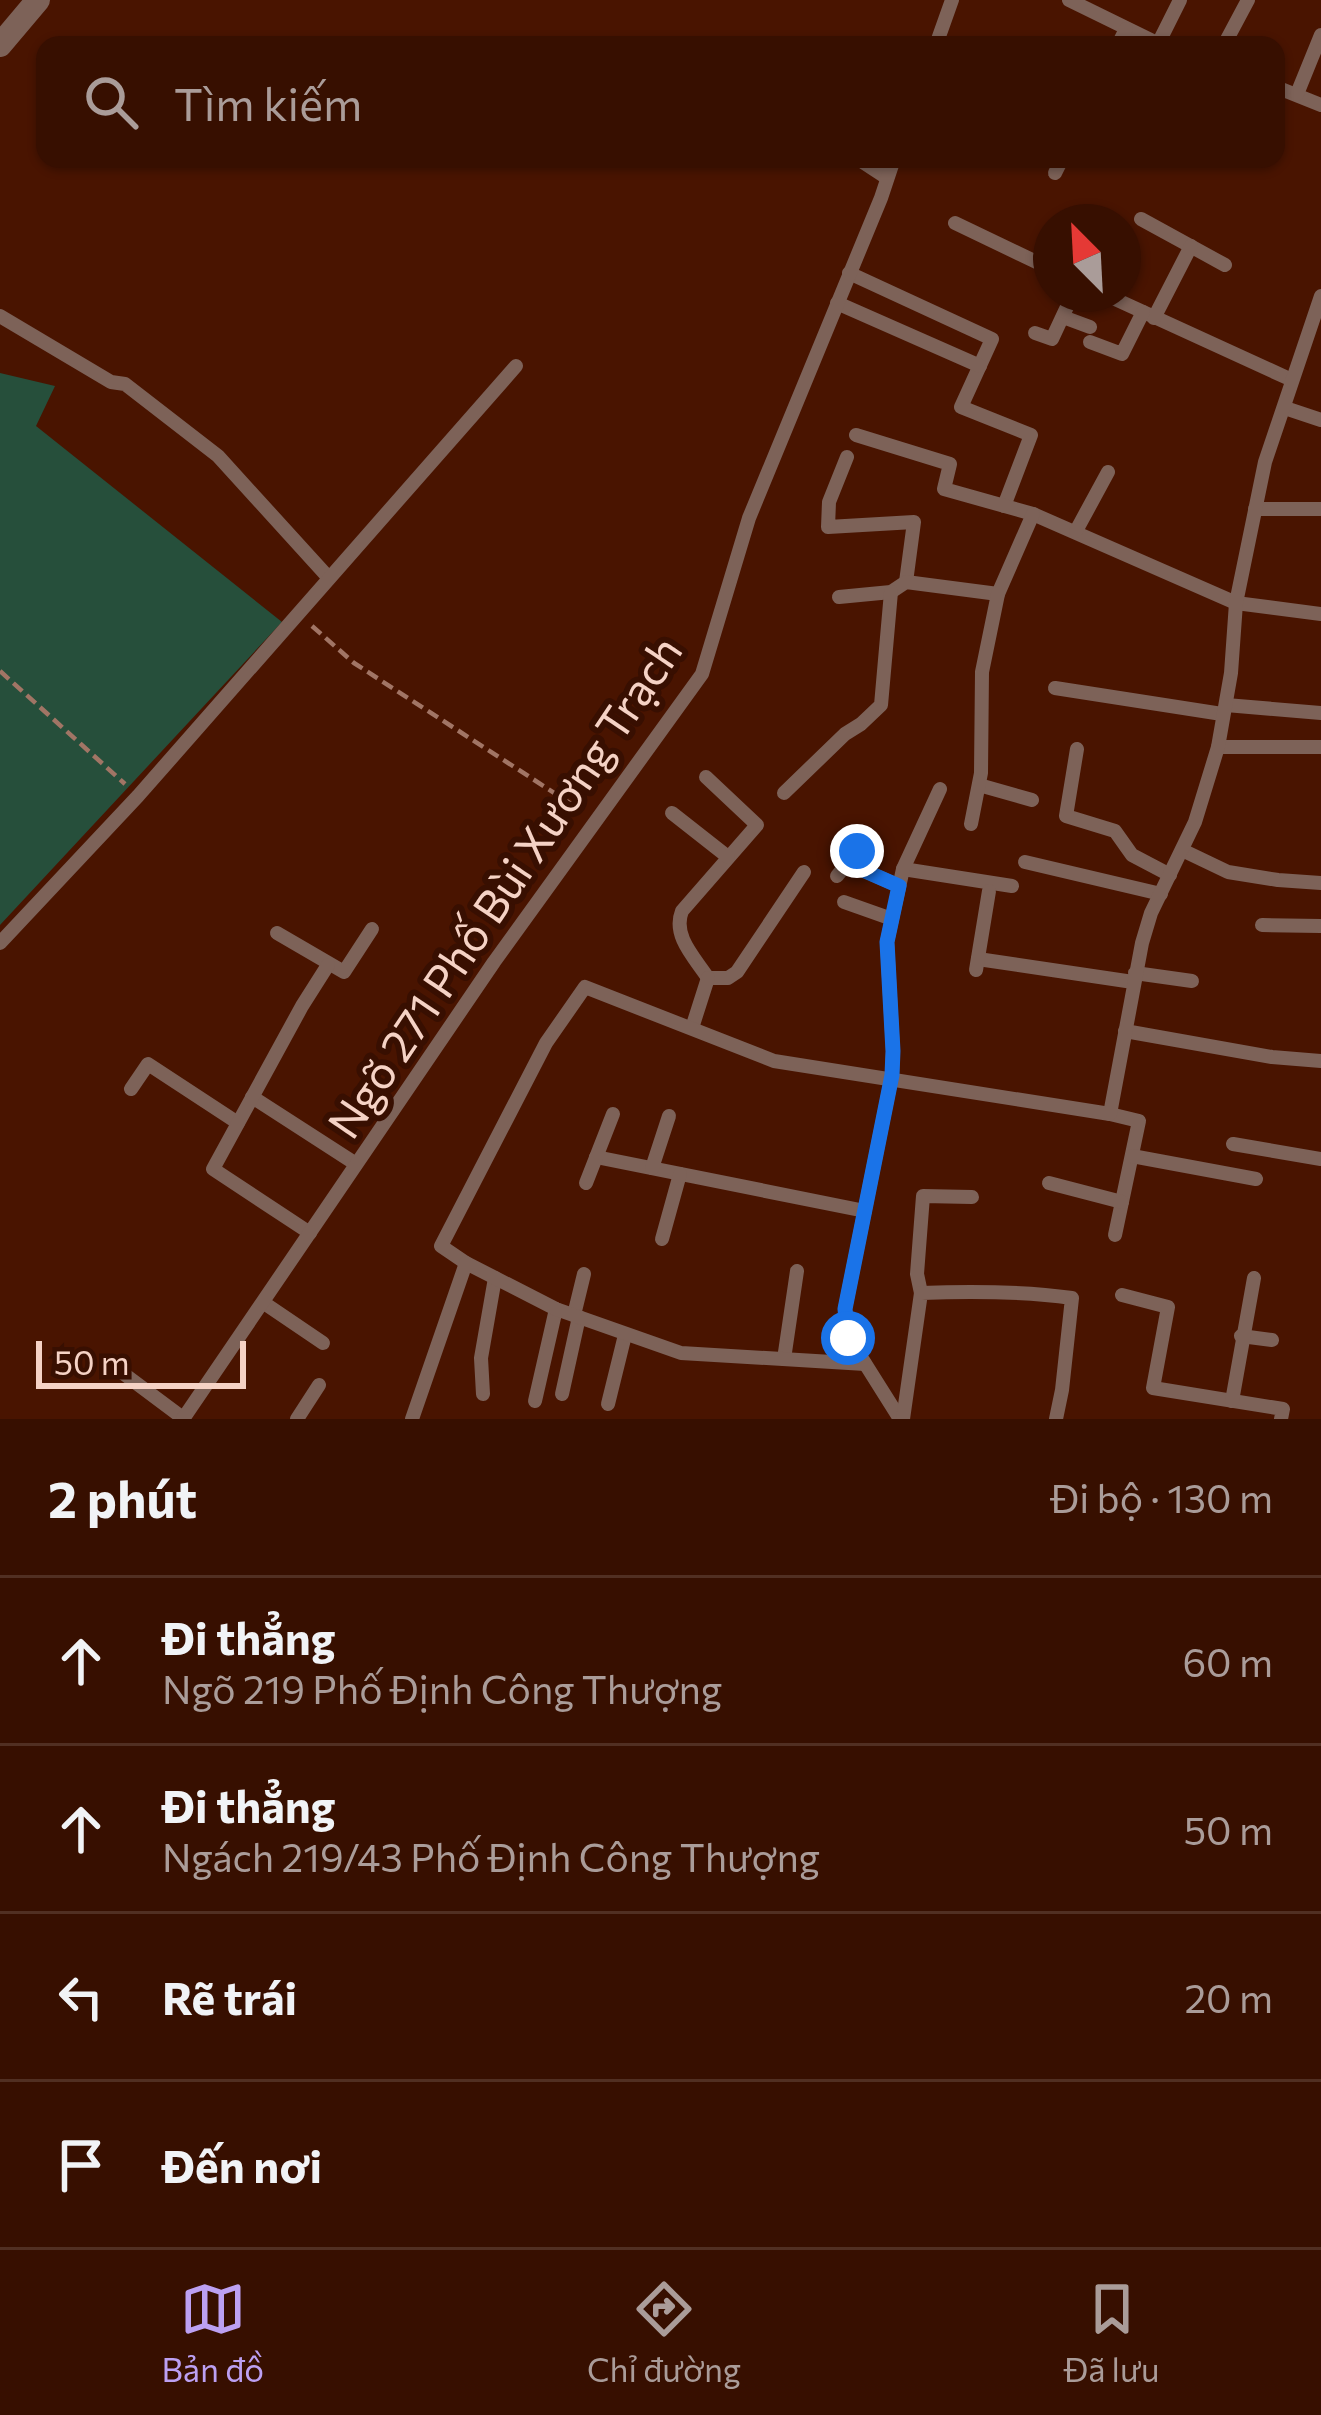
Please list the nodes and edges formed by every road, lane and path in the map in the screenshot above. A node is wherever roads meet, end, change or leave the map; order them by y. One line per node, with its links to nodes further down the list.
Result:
1 (38, 0): 13 (street)
2 (952, 0): 8 (lane)
3 (1070, 0): 6 (lane)
4 (1180, 0): 11 (lane)
5 (1248, 0): 12 (lane)
6 (1126, 29): 9 (lane); 10 (lane)
7 (1321, 35): 15 (lane)
8 (939, 36)
9 (1122, 36)
10 (1142, 36)
11 (1164, 36)
12 (1229, 36)
13 (0, 45)
14 (1285, 90): 15 (lane)
15 (1297, 94): 16 (lane)
16 (1321, 105)
17 (872, 168): 19 (lane)
18 (891, 168): 19 (lane, Ngõ 271 Phố Bùi Xương Trạch)
19 (887, 178): 25 (lane, Ngõ 271 Phố Bùi Xương Trạch)
20 (1141, 219): 22 (lane)
21 (955, 223): 23 (lane)
22 (1191, 246): 24 (lane); 30 (lane)
23 (1033, 260)
24 (1225, 265)
25 (849, 273): 27 (lane, Ngõ 271 Phố Bùi Xương Trạch); 36 (lane)
26 (1321, 296): 33 (lane)
27 (837, 303): 36 (lane); 70 (lane, Ngõ 271 Phố Bùi Xương Trạch)
28 (1065, 312): 32 (lane)
29 (1141, 312): 30 (lane)
30 (1148, 315): 32 (lane); 37 (lane)
31 (0, 316): 48 (lane)
32 (1063, 316): 34 (lane)
33 (1315, 329): 37 (lane)
34 (1035, 333)
35 (516, 366): 48 (lane)
36 (980, 366): 43 (lane)
37 (1292, 380): 38 (lane)
38 (1285, 408): 39 (lane); 44 (lane)
39 (1321, 420)
40 (856, 434): 43 (lane)
41 (847, 457): 49 (lane)
42 (1108, 472): 47 (lane)
43 (1004, 506): 46 (lane)
44 (1255, 509): 45 (lane); 53 (lane)
45 (1321, 509)
46 (1033, 514): 47 (lane); 51 (lane)
47 (1076, 532): 53 (lane)
48 (328, 578): 54 (lane)
49 (906, 582): 50 (lane); 51 (lane)
50 (891, 592): 52 (lane); 66 (lane)
51 (998, 594): 64 (lane)
52 (838, 597)
53 (1236, 603): 55 (lane); 58 (lane)
54 (298, 614): 67 (lane); 70 (path)
55 (1321, 614)
56 (0, 671): 67 (path)
57 (1055, 688): 58 (lane)
58 (1224, 710): 59 (lane); 60 (lane)
59 (1321, 713)
60 (1218, 747): 61 (lane); 72 (lane)
61 (1321, 748)
62 (1077, 749): 77 (lane)
63 (706, 777): 73 (lane)
64 (979, 785): 68 (lane); 71 (lane)
65 (940, 790): 75 (lane)
66 (784, 794)
67 (138, 796): 90 (lane)
68 (1032, 800)
69 (672, 813): 73 (lane)
70 (595, 819): 109 (lane, Ngõ 271 Phố Bùi Xương Trạch)
71 (970, 824)
72 (1182, 850): 77 (lane); 79 (lane)
73 (728, 857): 93 (lane)
74 (1024, 862): 83 (lane)
75 (903, 869): 80 (lane); 81 (lane)
76 (804, 872): 93 (lane)
77 (1170, 875): 83 (lane)
78 (837, 876): 80 (lane)
79 (1321, 883)
80 (899, 886): 85 (lane)
81 (1012, 886)
82 (989, 891): 92 (lane)
83 (1161, 894): 92 (lane)
84 (844, 902): 85 (lane)
85 (892, 919): 98 (lane)
86 (1262, 925): 87 (lane)
87 (1321, 926)
88 (372, 929): 91 (lane)
89 (277, 933): 91 (lane)
90 (0, 943)
91 (328, 964): 100 (lane)
92 (1134, 977): 94 (lane); 96 (lane)
93 (708, 979): 95 (lane)
94 (1192, 981)
95 (692, 1028): 98 (lane); 121 (lane)
96 (1125, 1031): 97 (lane); 102 (lane)
97 (1321, 1061)
98 (891, 1079): 102 (lane); 117 (lane)
99 (131, 1088): 104 (lane)
100 (252, 1097): 104 (lane); 109 (lane)
101 (613, 1114): 107 (lane)
102 (1110, 1114): 106 (lane)
103 (669, 1116): 110 (lane)
104 (238, 1123): 118 (lane)
105 (1234, 1144): 108 (lane)
106 (1132, 1156): 112 (lane); 116 (lane)
107 (596, 1157): 110 (lane); 114 (lane)
108 (1321, 1159)
109 (356, 1164): 118 (lane, Ngõ 271 Phố Bùi Xương Trạch)
110 (652, 1168): 111 (lane)
111 (680, 1174): 117 (lane); 120 (lane)
112 (1256, 1179)
113 (1048, 1183): 116 (lane)
114 (586, 1184)
115 (972, 1197): 126 (lane)
116 (1122, 1202): 119 (lane)
117 (865, 1211): 136 (lane)
118 (310, 1233): 128 (lane, Ngõ 271 Phố Bùi Xương Trạch)
119 (1115, 1235)
120 (662, 1239)
121 (466, 1263): 124 (lane); 146 (lane)
122 (797, 1271): 135 (lane)
123 (584, 1274): 130 (lane)
124 (495, 1278): 129 (lane); 139 (lane)
125 (1253, 1278): 132 (lane)
126 (921, 1293): 147 (lane); 148 (lane)
127 (1122, 1295): 142 (lane)
128 (264, 1303): 134 (lane); 144 (lane, Ngõ 271 Phố Bùi Xương Trạch)
129 (556, 1309): 130 (lane); 141 (lane)
130 (577, 1316): 131 (lane); 140 (lane)
131 (625, 1335): 135 (lane); 143 (lane)
132 (1241, 1336): 133 (lane); 142 (lane)
133 (1272, 1340)
134 (322, 1343)
135 (784, 1359): 136 (lane)
136 (866, 1364): 147 (lane)
137 (116, 1368): 144 (lane)
138 (319, 1385): 145 (lane)
139 (483, 1394)
140 (562, 1394)
141 (535, 1401)
142 (1232, 1401): 149 (lane)
143 (608, 1404)
144 (183, 1419)
145 (297, 1419)
146 (412, 1419)
147 (902, 1419)
148 (1056, 1419)
149 (1281, 1419)

